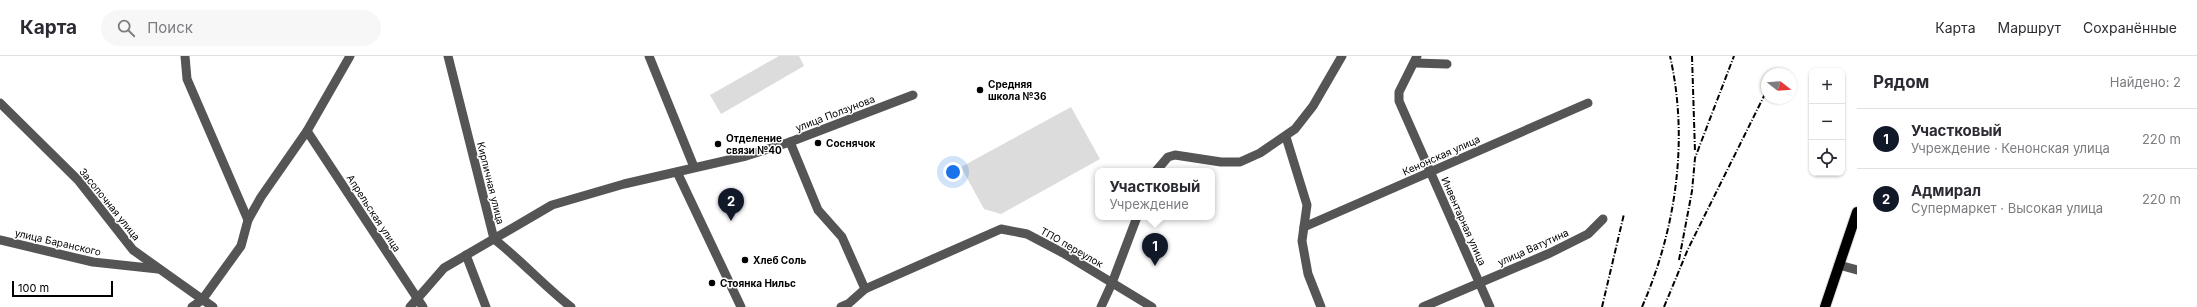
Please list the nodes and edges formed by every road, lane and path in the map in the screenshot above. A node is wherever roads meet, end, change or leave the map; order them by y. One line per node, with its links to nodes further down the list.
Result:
1 (185, 56): 20 (street)
2 (350, 56): 11 (street)
3 (448, 56): 23 (street, Кирпичная улица)
4 (649, 56): 14 (street)
5 (1342, 56): 12 (street)
6 (1416, 59): 7 (street); 17 (street, Инвентарная улица)
7 (1447, 64)
8 (913, 95): 13 (street, улица Ползунова)
9 (0, 103): 27 (street, Засопочная улица)
10 (1588, 103): 17 (street, Кенонская улица)
11 (307, 131): 20 (street); 32 (street, Апрельская улица)
12 (1286, 136): 15 (street); 22 (street)
13 (790, 142): 14 (street, улица Ползунова); 31 (street)
14 (694, 167): 16 (street, улица Ползунова)
15 (1159, 168)
16 (677, 172): 23 (street, улица Ползунова); 41 (street)
17 (1430, 172): 22 (street, Кенонская улица); 29 (street, Инвентарная улица)
18 (1857, 212): 26 (main road)
19 (1603, 219): 29 (street, улица Ватутина)
20 (248, 220): 33 (street)
21 (1136, 220): 30 (street)
22 (1304, 227): 44 (street)
23 (494, 239): 25 (street, улица Ползунова); 40 (street, Кирпичная улица)
24 (0, 240): 27 (street, улица Баранского)
25 (466, 255): 32 (street, улица Ползунова); 39 (street)
26 (1839, 265): 28 (street); 47 (main road)
27 (160, 269): 33 (street, Засопочная улица)
28 (1857, 270)
29 (1480, 282): 45 (street, улица Ватутина); 46 (street, Инвентарная улица)
30 (1112, 283): 31 (street, ТПО переулок); 42 (street); 43 (street, ТПО переулок)
31 (865, 290): 34 (street, ТПО переулок)
32 (417, 299): 37 (street, улица Ползунова); 38 (street, Апрельская улица)
33 (202, 300): 35 (street); 36 (street, Засопочная улица)
34 (846, 306)
35 (192, 307)
36 (213, 307)
37 (410, 307)
38 (423, 307)
39 (486, 307)
40 (571, 307)
41 (740, 307)
42 (1101, 307)
43 (1152, 307)
44 (1321, 307)
45 (1423, 307)
46 (1490, 307)
47 (1825, 307)

